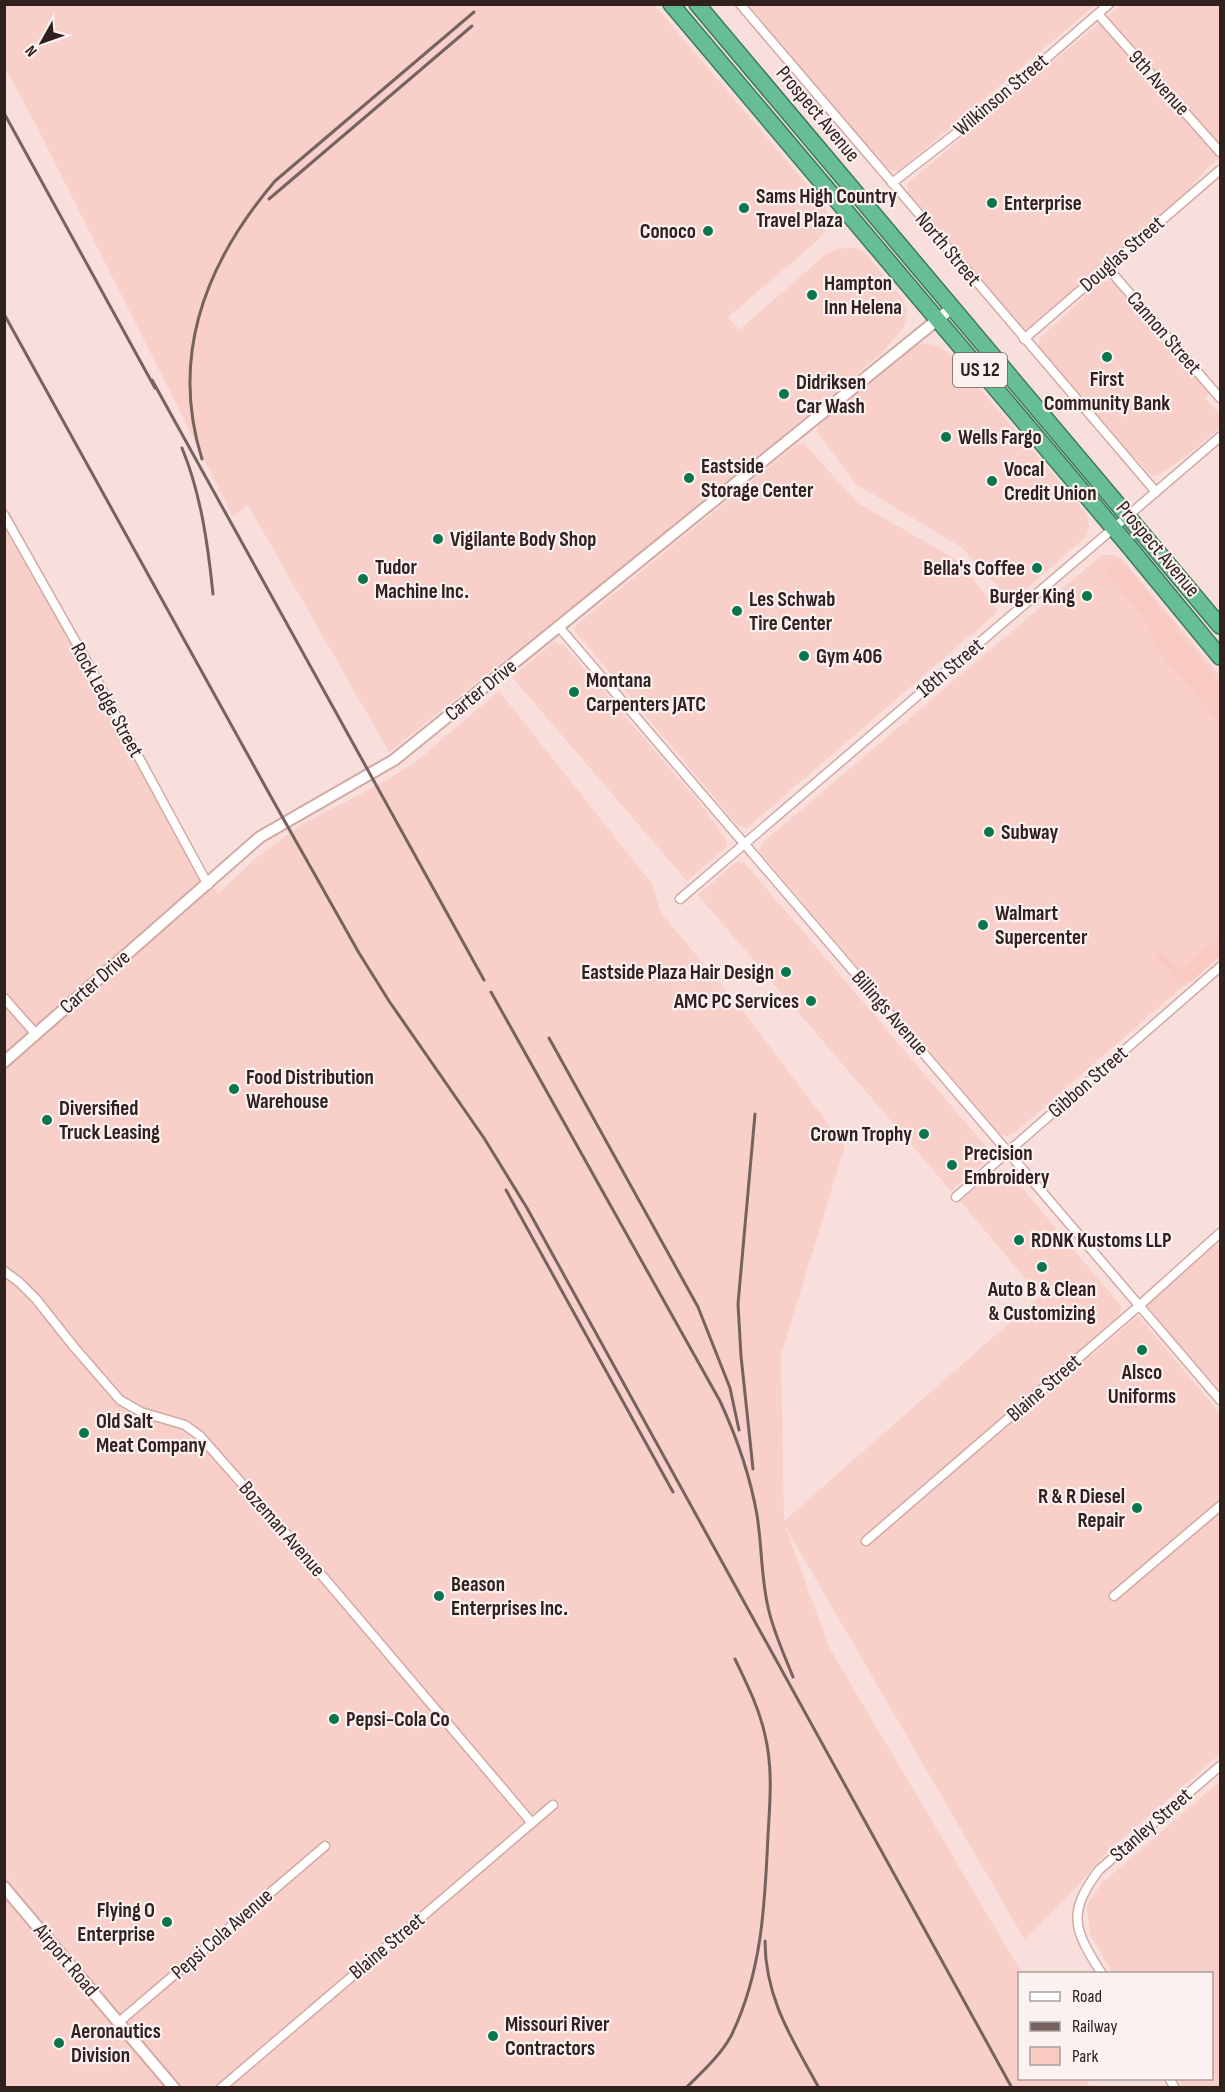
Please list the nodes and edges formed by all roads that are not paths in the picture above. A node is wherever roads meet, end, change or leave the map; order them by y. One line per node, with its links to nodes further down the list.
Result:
1 (671, 4): 11 (highway, Prospect Avenue / US 12)
2 (697, 4): 10 (highway, Prospect Avenue / US 12)
3 (740, 4): 8 (street, North Street)
4 (1109, 4): 5 (street, Wilkinson Street)
5 (1098, 14): 6 (street, 9th Avenue); 8 (street, Wilkinson Street)
6 (1221, 152)
7 (1221, 170): 9 (street, Douglas Street)
8 (892, 183): 12 (street, North Street)
9 (1107, 267): 12 (street, Douglas Street); 13 (street, Cannon Street)
10 (953, 307): 11 (street, Carter Drive); 17 (highway, Prospect Avenue / US 12)
11 (937, 320): 18 (highway, Prospect Avenue / US 12); 20 (street, Carter Drive)
12 (1024, 339): 15 (street, North Street)
13 (1221, 398)
14 (1221, 437): 15 (street, 18th Street)
15 (1156, 492): 17 (street, 18th Street)
16 (4, 515): 23 (street, Rock Ledge Street)
17 (1128, 516): 18 (street, 18th Street); 19 (highway, Prospect Avenue / US 12)
18 (1114, 528): 21 (highway, Prospect Avenue / US 12); 22 (street, 18th Street)
19 (1221, 626)
20 (560, 627): 22 (street, Billings Avenue); 23 (street, Carter Drive)
21 (1221, 657)
22 (744, 843): 24 (street, 18th Street); 29 (street, Billings Avenue)
23 (208, 885): 27 (street, Carter Drive)
24 (680, 899)
25 (1221, 967): 29 (street, Gibbon Street)
26 (4, 998): 27 (street)
27 (35, 1034): 28 (street, Carter Drive)
28 (4, 1062)
29 (1008, 1151): 30 (street, Gibbon Street); 33 (street, Billings Avenue)
30 (956, 1197)
31 (1221, 1233): 33 (street, Blaine Street)
32 (4, 1271): 40 (street, Bozeman Avenue)
33 (1140, 1305): 34 (street, Billings Avenue); 36 (street, Blaine Street)
34 (1221, 1400)
35 (1221, 1506): 37 (street)
36 (866, 1541)
37 (1114, 1596)
38 (1221, 1766): 43 (street, Stanley Street)
39 (553, 1805): 40 (street, Blaine Street)
40 (532, 1823): 46 (street, Blaine Street)
41 (325, 1846): 44 (street, Pepsi Cola Avenue)
42 (4, 1887): 44 (street, Airport Road)
43 (1101, 1972)
44 (119, 2022): 45 (street, Airport Road)
45 (174, 2088)
46 (220, 2088)

